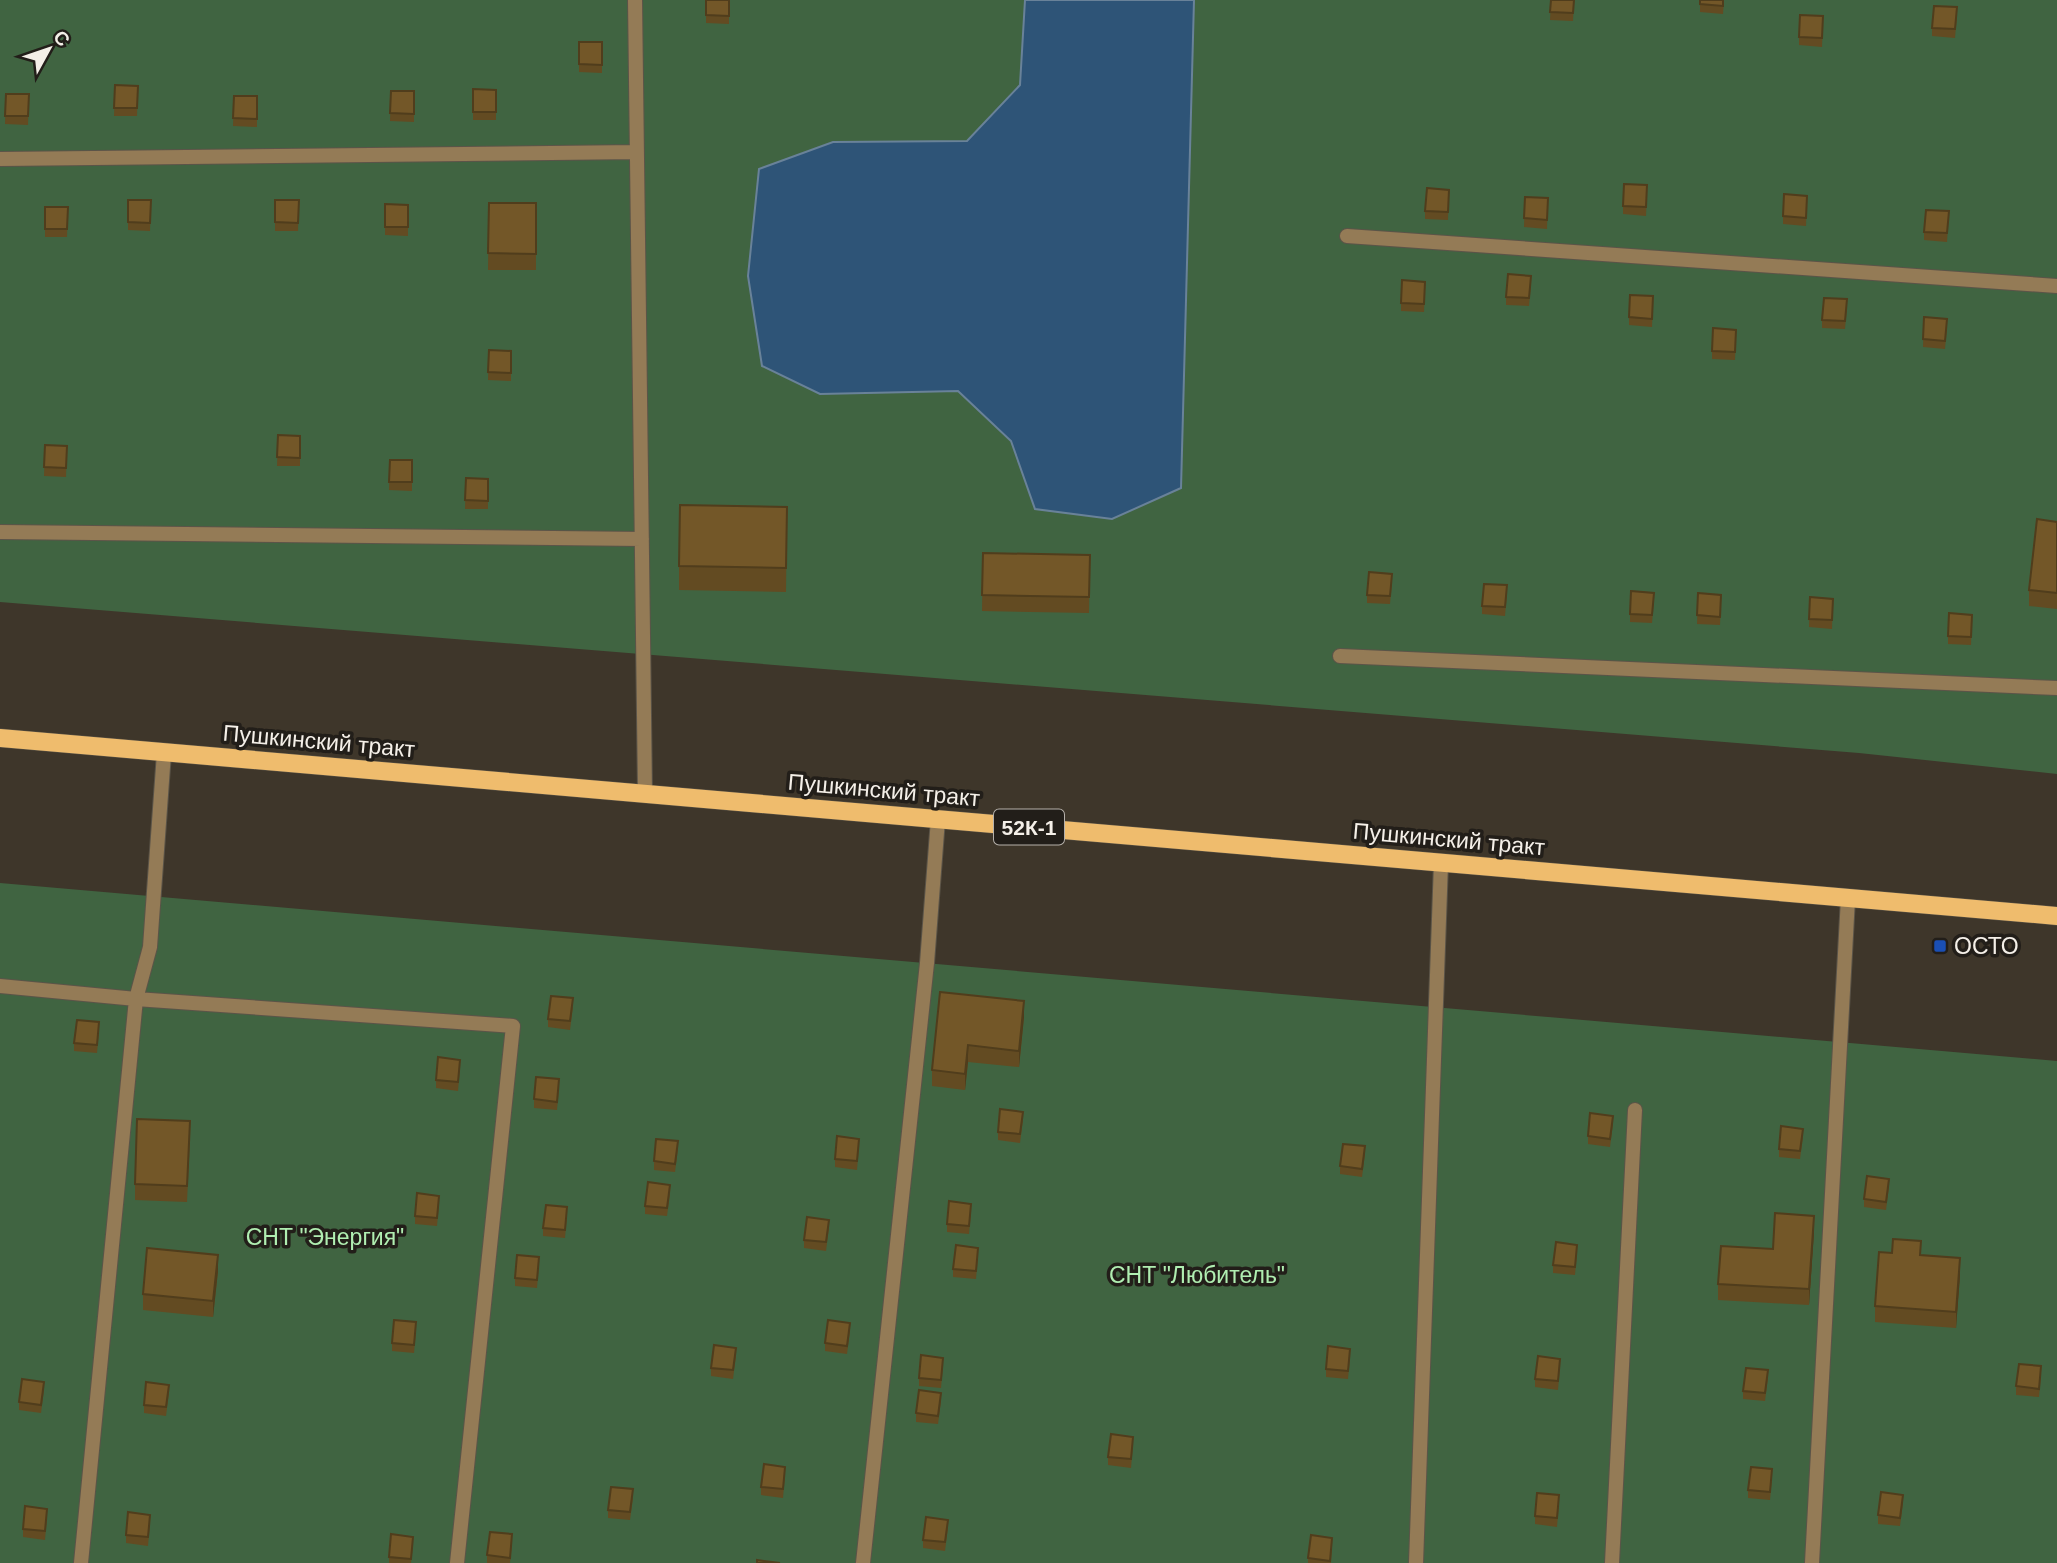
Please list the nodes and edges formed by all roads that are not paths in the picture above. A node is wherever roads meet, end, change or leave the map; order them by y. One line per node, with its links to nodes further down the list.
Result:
1 (635, 0): 2 (lane)
2 (637, 152): 3 (lane); 7 (lane)
3 (0, 159)
4 (1347, 236): 5 (lane)
5 (2057, 286)
6 (0, 532): 7 (lane)
7 (642, 539): 12 (lane)
8 (1340, 656): 9 (lane)
9 (2057, 688)
10 (0, 738): 11 (main road, Пушкинский тракт / 52К-1)
11 (164, 752): 12 (main road, Пушкинский тракт / 52К-1); 18 (lane)
12 (645, 794): 13 (main road, Пушкинский тракт / 52К-1)
13 (938, 819): 14 (main road, Пушкинский тракт / 52К-1); 22 (lane)
14 (1441, 863): 15 (main road, Пушкинский тракт / 52К-1); 23 (lane)
15 (1848, 898): 16 (main road, Пушкинский тракт / 52К-1); 25 (lane)
16 (2057, 916)
17 (0, 986): 18 (lane)
18 (136, 999): 20 (lane); 21 (lane)
19 (1635, 1110): 24 (lane)
20 (81, 1563)
21 (457, 1563)
22 (863, 1563)
23 (1416, 1563)
24 (1612, 1563)
25 (1812, 1563)

